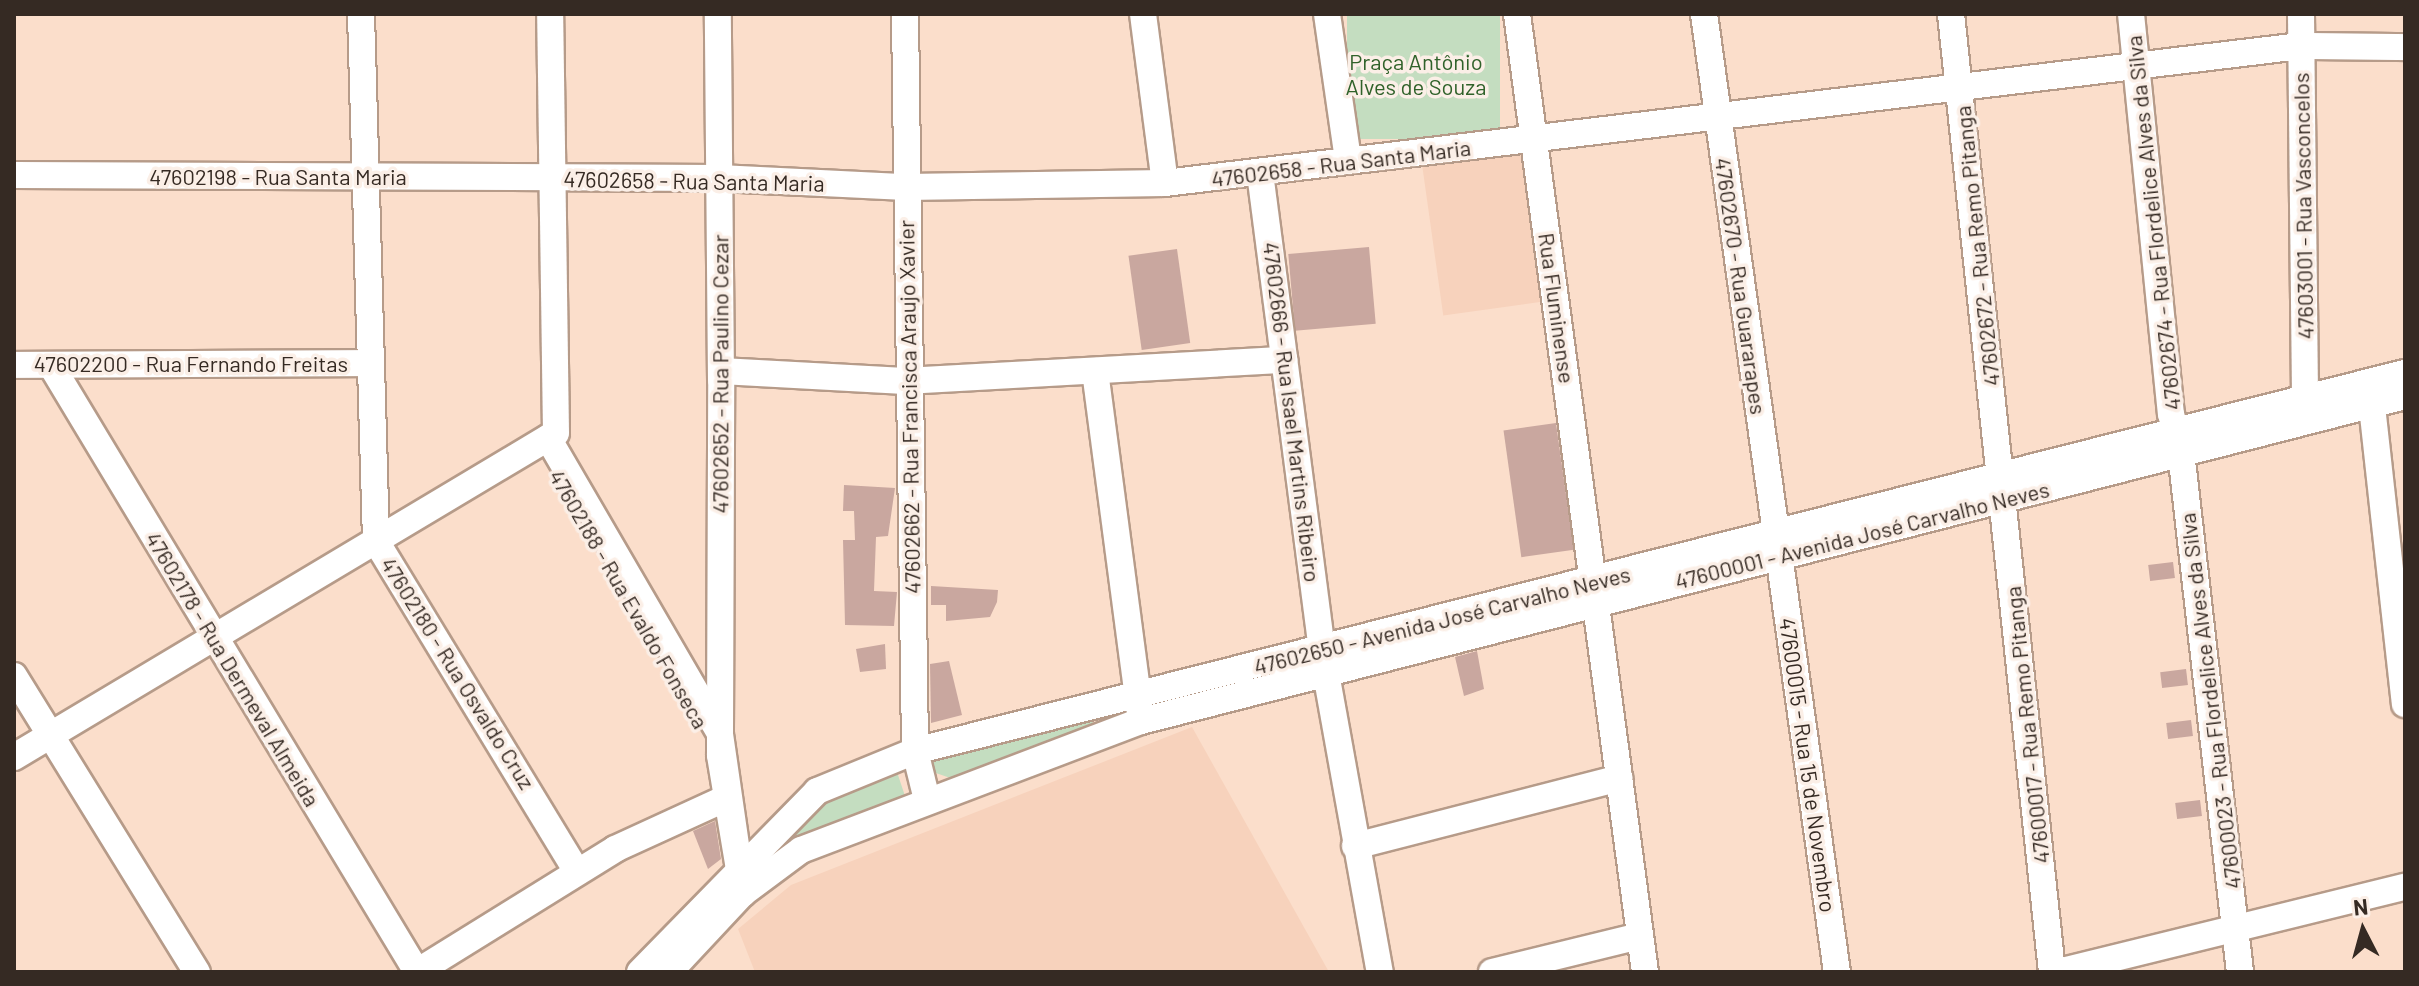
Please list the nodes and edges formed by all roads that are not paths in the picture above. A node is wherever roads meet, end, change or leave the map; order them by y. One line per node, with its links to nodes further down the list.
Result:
1 (361, 14): 23 (street, 47602180 - Rua Osvaldo Cruz)
2 (539, 14): 25 (street)
3 (550, 14): 25 (street)
4 (718, 14): 24 (street, 47602652 - Rua Paulino Cezar)
5 (905, 14): 27 (street, 47602662 - Rua Francisca Araujo Xavier)
6 (1143, 14): 26 (street)
7 (1327, 14): 20 (street)
8 (1517, 14): 19 (street, Rua Fluminense)
9 (1704, 14): 18 (street, 47602670 - Rua Guararapes)
10 (1951, 14): 17 (street, 47602672 - Rua Remo Pitanga)
11 (2131, 14): 16 (street, 47602674 - Rua Flordelice Alves da Silva)
12 (2142, 14): 16 (street)
13 (2301, 14): 14 (street, 47603001 - Rua Vasconcelos)
14 (2301, 46): 15 (street, 47602658 - Rua Santa Maria); 16 (street, 47602658 - Rua Santa Maria); 38 (street, 47603001 - Rua Vasconcelos)
15 (2405, 47)
16 (2142, 64): 17 (street, 47602658 - Rua Santa Maria); 41 (street, 47602674 - Rua Flordelice Alves da Silva)
17 (1960, 86): 18 (street, 47602658 - Rua Santa Maria); 42 (street, 47602672 - Rua Remo Pitanga)
18 (1717, 119): 19 (street, 47602658 - Rua Santa Maria); 44 (street, 47602670 - Rua Guararapes)
19 (1534, 141): 20 (street, 47602658 - Rua Santa Maria); 45 (street, Rua Fluminense)
20 (1348, 159): 21 (street, 47602658 - Rua Santa Maria)
21 (1260, 173): 26 (street, 47602658 - Rua Santa Maria); 28 (street, 47602666 - Rua Isael Martins Ribeiro)
22 (14, 175): 23 (street, 47602198 - Rua Santa Maria)
23 (365, 177): 25 (street, 47602198 - Rua Santa Maria); 29 (street, 47602180 - Rua Osvaldo Cruz)
24 (719, 178): 25 (street, 47602658 - Rua Santa Maria); 27 (street, 47602658 - Rua Santa Maria); 32 (street, 47602652 - Rua Paulino Cezar)
25 (547, 179): 40 (street)
26 (1165, 183): 27 (street, 47602658 - Rua Santa Maria)
27 (906, 187): 35 (street, 47602662 - Rua Francisca Araujo Xavier)
28 (1284, 360): 33 (street); 47 (street, 47602666 - Rua Isael Martins Ribeiro)
29 (367, 363): 31 (street, 47602200 - Rua Fernando Freitas); 43 (street, 47602180 - Rua Osvaldo Cruz)
30 (14, 365): 31 (street, 47602200 - Rua Fernando Freitas)
31 (51, 365): 46 (street, 47602178 - Rua Dermeval Almeida)
32 (721, 371): 35 (street); 52 (street, 47602652 - Rua Paulino Cezar)
33 (1095, 371): 35 (street); 50 (street)
34 (2405, 373): 36 (street)
35 (905, 381): 53 (street, 47602662 - Rua Francisca Araujo Xavier)
36 (2370, 393): 37 (street); 38 (street); 39 (street); 49 (street)
37 (2405, 396)
38 (2305, 398): 39 (street)
39 (2258, 421): 41 (street)
40 (546, 439): 43 (street); 52 (street, 47602188 - Rua Evaldo Fonseca)
41 (2180, 441): 42 (street); 62 (street, 47600023 - Rua Flordelice Alves da Silva)
42 (2004, 488): 44 (street, 47600001 - Avenida José Carvalho Neves); 72 (street, 47600017 - Rua Remo Pitanga)
43 (376, 541): 46 (street); 59 (street, 47602180 - Rua Osvaldo Cruz)
44 (1778, 547): 45 (street, 47602650 - Avenida José Carvalho Neves); 71 (street, 47600015 - Rua 15 de Novembro)
45 (1594, 592): 47 (street, 47602650 - Avenida José Carvalho Neves); 55 (street, Rua Fluminense)
46 (216, 636): 51 (street); 65 (street, 47602178 - Rua Dermeval Almeida)
47 (1324, 662): 50 (street, 47602650 - Avenida José Carvalho Neves); 50 (street); 58 (street, 47602666 - Rua Isael Martins Ribeiro)
48 (14, 676): 51 (street)
49 (2405, 704)
50 (1139, 708): 53 (street, 47602650 - Avenida José Carvalho Neves); 57 (street)
51 (50, 736): 54 (street); 64 (street)
52 (720, 744): 56 (street, 47602652 - Rua Paulino Cezar); 60 (street, 47602652 - Rua Paulino Cezar)
53 (915, 751): 57 (street, 47602662 - Rua Francisca Araujo Xavier); 60 (street, 47602650 - Avenida José Carvalho Neves)
54 (14, 757)
55 (1619, 778): 58 (street); 63 (street, Rua Fluminense)
56 (722, 800): 59 (street); 60 (street, 47602652 - Rua Paulino Cezar)
57 (927, 800): 60 (street)
58 (1355, 846): 68 (street, 47602666 - Rua Isael Martins Ribeiro)
59 (577, 871): 65 (street)
60 (741, 876): 66 (street); 67 (street)
61 (2405, 887): 62 (street)
62 (2236, 928): 72 (street); 73 (street, 47600023 - Rua Flordelice Alves da Silva)
63 (1640, 936): 69 (street); 70 (street, Rua Fluminense)
64 (197, 972)
65 (417, 972)
66 (640, 972)
67 (669, 972)
68 (1380, 972)
69 (1492, 972)
70 (1645, 972)
71 (1837, 972)
72 (2055, 972)
73 (2240, 972)

